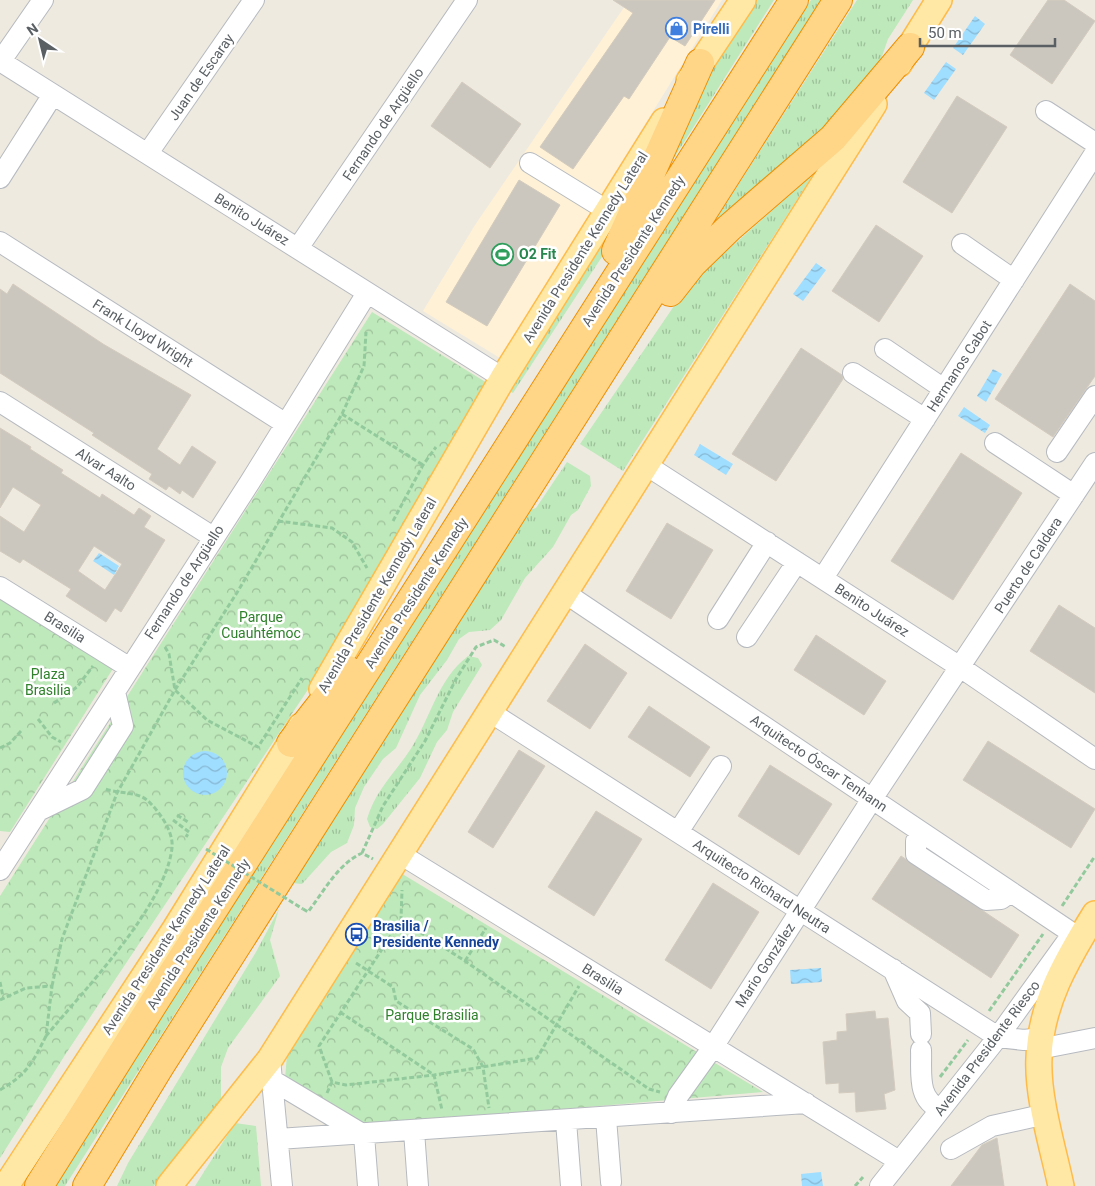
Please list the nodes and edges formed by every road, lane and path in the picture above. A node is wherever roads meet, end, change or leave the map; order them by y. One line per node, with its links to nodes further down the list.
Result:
1 (43, 0): 9 (street)
2 (254, 0): 14 (street, Juan de Escaray)
3 (467, 0): 21 (street, Fernando de Argüello)
4 (743, 0): 10 (main road, Avenida Presidente Kennedy Lateral)
5 (794, 0): 25 (highway, Avenida Presidente Kennedy)
6 (838, 0): 31 (highway)
7 (938, 0): 8 (main road)
8 (910, 47): 31 (highway); 39 (main road)
9 (0, 61): 11 (street, Benito Juárez)
10 (700, 63): 18 (main road, Avenida Presidente Kennedy Lateral); 25 (highway)
11 (52, 96): 14 (street, Benito Juárez); 17 (street)
12 (1046, 111): 13 (street)
13 (1095, 143)
14 (148, 153): 21 (street, Benito Juárez)
15 (1095, 153): 22 (street, Hermanos Cabot)
16 (530, 163): 18 (street)
17 (0, 178)
18 (608, 211): 27 (main road, Avenida Presidente Kennedy Lateral)
19 (0, 242): 34 (street, Frank Lloyd Wright)
20 (962, 244): 22 (street)
21 (298, 248): 23 (street, Benito Juárez)
22 (1014, 280): 28 (street, Hermanos Cabot)
23 (362, 300): 27 (street, Benito Juárez); 32 (path); 34 (street, Fernando de Argüello)
24 (885, 349): 28 (street)
25 (561, 365): 42 (highway, Avenida Presidente Kennedy)
26 (853, 373): 33 (street)
27 (503, 378): 61 (main road, Avenida Presidente Kennedy Lateral)
28 (944, 389): 33 (street, Hermanos Cabot)
29 (1095, 396): 36 (street)
30 (0, 402): 43 (street, Alvar Aalto)
31 (578, 406): 96 (highway)
32 (342, 414): 38 (path); 41 (path)
33 (925, 419): 47 (street, Hermanos Cabot)
34 (286, 424): 43 (street, Fernando de Argüello)
35 (995, 443): 40 (street)
36 (1057, 452)
37 (1095, 463): 40 (street, Puerto de Caldera)
38 (423, 465)
39 (646, 465): 44 (street, Benito Juárez); 49 (main road)
40 (1074, 495): 55 (street, Puerto de Caldera)
41 (278, 521): 46 (path); 57 (path)
42 (456, 531): 61 (highway); 118 (highway, Avenida Presidente Kennedy)
43 (213, 537): 51 (street, Fernando de Argüello)
44 (767, 542): 45 (street, Benito Juárez); 50 (street)
45 (797, 562): 47 (street, Benito Juárez); 52 (street)
46 (367, 568)
47 (823, 578): 55 (street, Benito Juárez)
48 (0, 587): 53 (street, Brasilia)
49 (565, 592): 54 (main road); 67 (street, Arquitecto Óscar Tenhann)
50 (718, 619)
51 (152, 633): 56 (street, Fernando de Argüello); 57 (path)
52 (747, 636)
53 (104, 652): 56 (street, Brasilia); 58 (path)
54 (524, 658): 59 (main road); 74 (path)
55 (960, 667): 64 (street, Benito Juárez); 67 (street, Mario González)
56 (130, 668): 76 (street, Fernando de Argüello)
57 (175, 690): 62 (path); 66 (path)
58 (54, 703)
59 (490, 712): 71 (street, Arquitecto Richard Neutra); 75 (main road)
60 (21, 731): 63 (path)
61 (292, 743): 117 (main road, Avenida Presidente Kennedy Lateral)
62 (258, 747)
63 (0, 748)
64 (1095, 759)
65 (722, 766): 71 (street)
66 (117, 793): 87 (path); 91 (path)
67 (872, 799): 77 (street, Mario González); 81 (street, Arquitecto Óscar Tenhann)
68 (177, 815): 70 (path)
69 (173, 820): 72 (path)
70 (188, 822)
71 (678, 832): 77 (street, Arquitecto Richard Neutra)
72 (186, 837)
73 (206, 849): 74 (path, bridge)
74 (362, 853): 75 (path)
75 (395, 861): 79 (street, Brasilia); 98 (main road)
76 (0, 870)
77 (800, 910): 83 (street, Arquitecto Richard Neutra); 95 (street, Mario González)
78 (1095, 910): 81 (street, Avenida Presidente Riesco)
79 (496, 913): 82 (path); 85 (street, Brasilia)
80 (1095, 914): 94 (main road, Avenida Presidente Riesco)
81 (1072, 933): 92 (street, Avenida Presidente Riesco)
82 (465, 961): 84 (path); 90 (path)
83 (893, 969): 92 (street, Arquitecto Richard Neutra); 105 (street)
84 (367, 970): 89 (path); 97 (path)
85 (588, 970): 90 (path); 95 (street, Brasilia)
86 (0, 982): 88 (path)
87 (52, 986): 88 (path); 91 (path)
88 (2, 998)
89 (340, 1012): 99 (path); 100 (path)
90 (558, 1025): 97 (path); 104 (path)
91 (46, 1036): 102 (path)
92 (998, 1037): 94 (street, Arquitecto Richard Neutra); 105 (street, Avenida Presidente Riesco)
93 (1095, 1038): 94 (street, Arquitecto Richard Neutra)
94 (1040, 1043): 106 (main road, Avenida Presidente Riesco)
95 (713, 1047): 103 (street, Brasilia); 104 (street, Mario González)
96 (160, 1066): 119 (highway); 120 (highway)
97 (483, 1067): 99 (path); 109 (path)
98 (271, 1070): 112 (street); 113 (street); 121 (main road)
99 (434, 1075): 100 (path); 110 (path)
100 (332, 1082): 101 (path)
101 (318, 1088)
102 (0, 1090)
103 (806, 1104): 104 (street); 115 (street, Brasilia)
104 (675, 1105): 107 (street)
105 (941, 1108): 115 (street, Avenida Presidente Riesco)
106 (1046, 1114): 114 (street); 127 (main road, Avenida Presidente Riesco)
107 (606, 1118): 108 (street); 116 (street)
108 (566, 1121): 109 (street); 125 (street)
109 (491, 1126): 110 (street)
110 (446, 1130): 111 (street)
111 (414, 1132): 112 (street); 124 (street)
112 (364, 1135): 113 (street); 123 (street)
113 (278, 1140): 122 (street)
114 (951, 1148)
115 (900, 1161): 126 (street, Avenida Presidente Riesco)
116 (611, 1182)
117 (6, 1186)
118 (39, 1186)
119 (87, 1186)
120 (105, 1186)
121 (169, 1186)
122 (282, 1186)
123 (368, 1186)
124 (418, 1186)
125 (571, 1186)
126 (880, 1186)
127 (1061, 1186)

